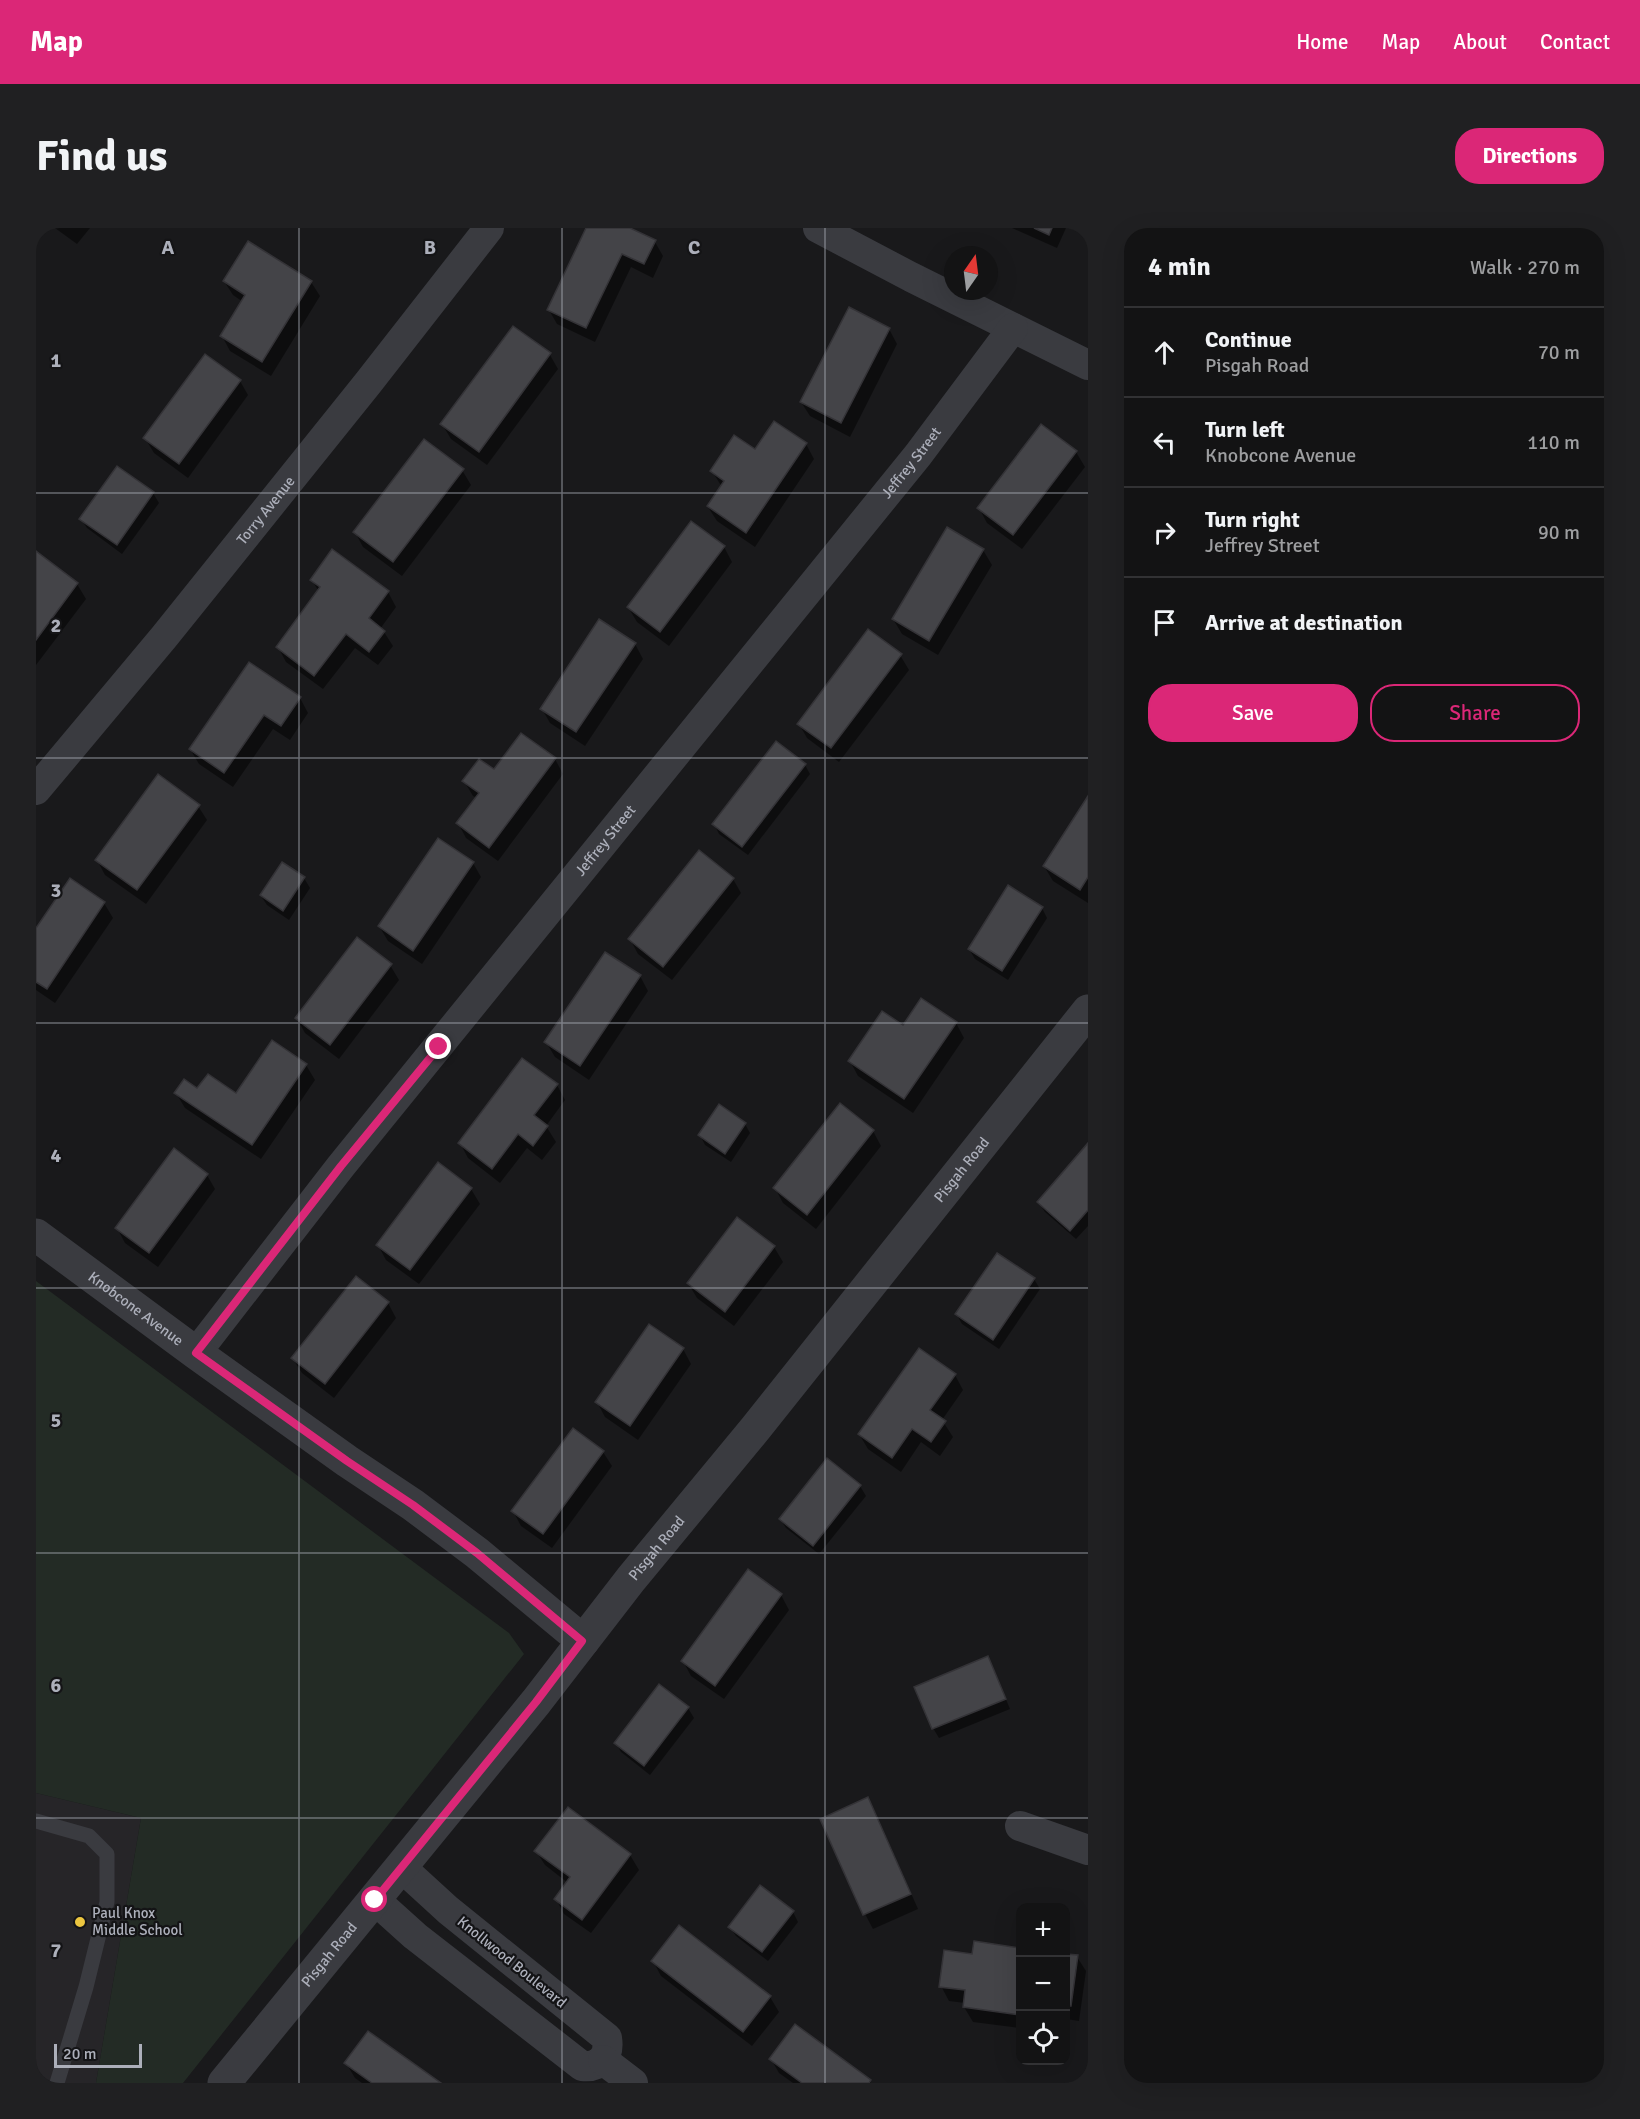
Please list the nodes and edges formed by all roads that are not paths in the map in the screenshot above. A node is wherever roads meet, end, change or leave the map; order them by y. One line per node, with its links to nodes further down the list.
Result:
1 (489, 228): 5 (street, Torry Avenue)
2 (818, 228): 3 (street)
3 (1013, 328): 4 (street); 8 (street, Jeffrey Street)
4 (1088, 364)
5 (36, 790)
6 (1088, 1011): 9 (street, Pisgah Road)
7 (36, 1235): 8 (street, Knobcone Avenue)
8 (196, 1353): 9 (street, Knobcone Avenue)
9 (582, 1641): 13 (street, Pisgah Road)
10 (36, 1821): 16 (lane)
11 (1020, 1826): 12 (street)
12 (1088, 1850)
13 (401, 1868): 14 (street, Pisgah Road); 15 (street, Knollwood Boulevard)
14 (375, 1900): 15 (street); 17 (street, Pisgah Road)
15 (603, 2060): 18 (street)
16 (57, 2083)
17 (224, 2083)
18 (633, 2083)

